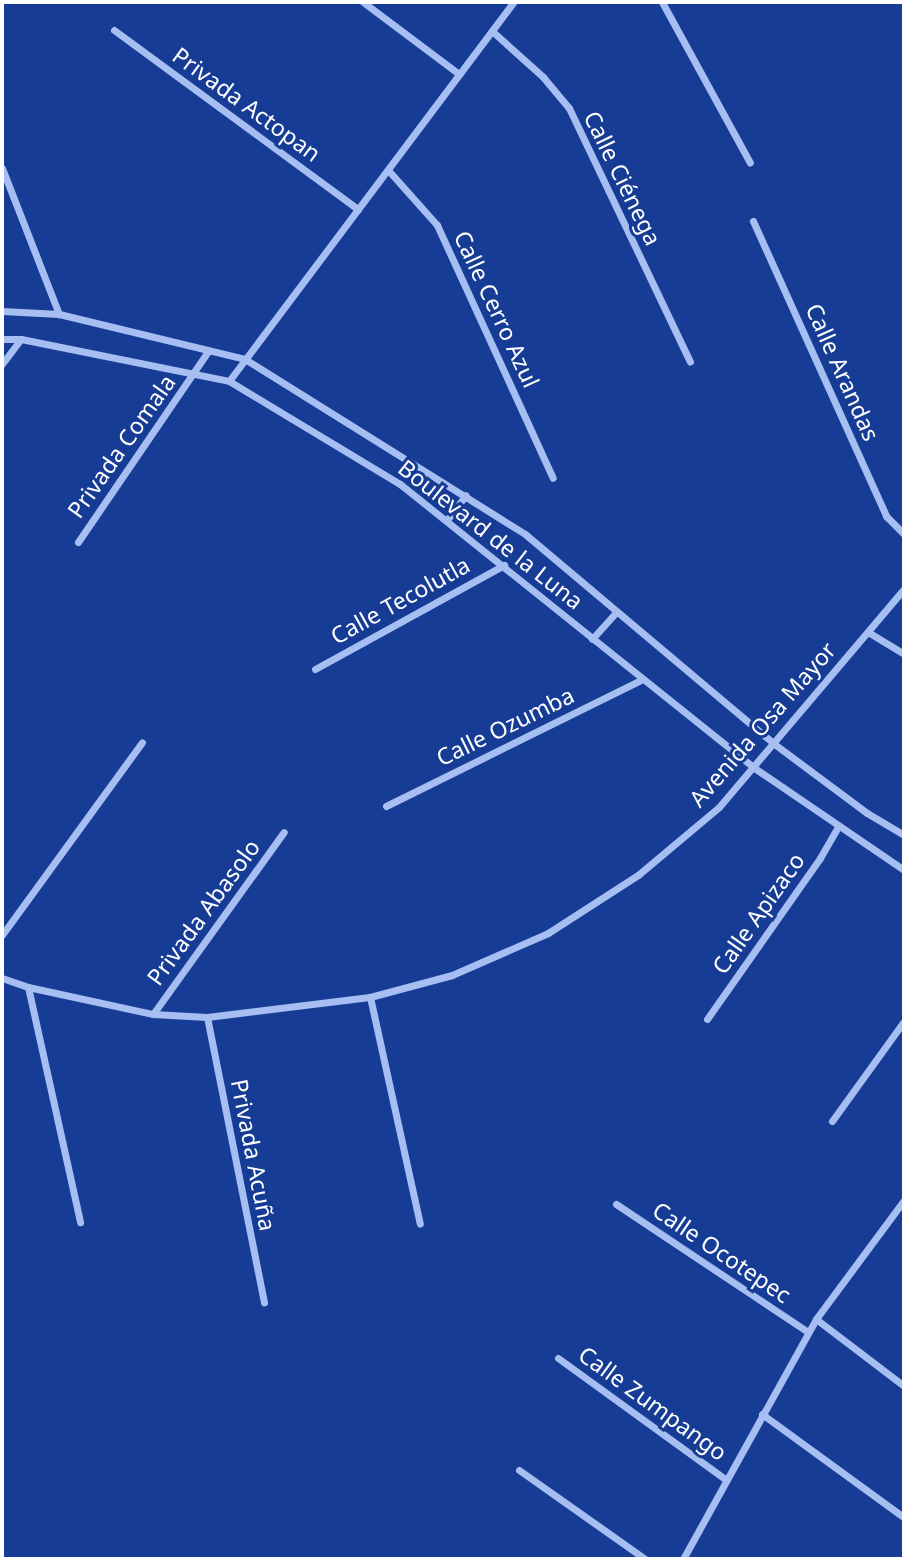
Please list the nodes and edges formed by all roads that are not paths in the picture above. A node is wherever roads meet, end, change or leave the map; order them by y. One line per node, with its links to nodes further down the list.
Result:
1 (363, 2): 6 (street)
2 (514, 2): 5 (street)
3 (662, 2): 7 (street)
4 (114, 30): 10 (street, Privada Actopan)
5 (492, 31): 6 (street); 18 (street, Calle Ciénega)
6 (459, 74): 9 (street)
7 (750, 163)
8 (2, 168): 13 (street)
9 (387, 170): 10 (street); 22 (street, Calle Cerro Azul)
10 (358, 209): 17 (street)
11 (753, 221): 25 (street, Calle Arandas)
12 (2, 311): 13 (street, Boulevard de la Luna)
13 (59, 314): 16 (street, Boulevard de la Luna)
14 (2, 339): 15 (street, Boulevard de la Luna)
15 (21, 339): 19 (street); 20 (street, Boulevard de la Luna)
16 (209, 350): 17 (street, Boulevard de la Luna); 20 (street, Privada Comala)
17 (245, 359): 21 (street); 23 (street, Boulevard de la Luna)
18 (690, 362)
19 (2, 364)
20 (196, 372): 21 (street, Boulevard de la Luna); 26 (street, Privada Comala)
21 (229, 381): 24 (street, Boulevard de la Luna)
22 (553, 478)
23 (466, 495): 24 (street); 29 (street, Boulevard de la Luna)
24 (447, 520): 27 (street, Boulevard de la Luna)
25 (904, 534)
26 (78, 542)
27 (505, 565): 31 (street, Boulevard de la Luna); 33 (street, Calle Tecolutla)
28 (904, 589): 30 (street, Avenida Osa Mayor)
29 (616, 612): 31 (street); 36 (street, Boulevard de la Luna)
30 (868, 632): 32 (street); 36 (street, Avenida Osa Mayor)
31 (592, 639): 34 (street, Boulevard de la Luna)
32 (904, 654)
33 (314, 669)
34 (640, 680): 37 (street, Boulevard de la Luna); 38 (street, Calle Ozumba)
35 (142, 742): 43 (street)
36 (773, 743): 37 (street, Avenida Osa Mayor); 41 (street, Boulevard de la Luna)
37 (753, 766): 39 (street, Boulevard de la Luna); 46 (street, Avenida Osa Mayor)
38 (386, 806)
39 (838, 827): 42 (street, Boulevard de la Luna); 49 (street, Calle Apizaco)
40 (284, 832): 47 (street, Privada Abasolo)
41 (904, 835)
42 (904, 870)
43 (2, 935)
44 (2, 978): 45 (street, Avenida Osa Mayor)
45 (28, 988): 47 (street, Avenida Osa Mayor); 54 (street)
46 (370, 997): 48 (street, Avenida Osa Mayor); 55 (street)
47 (153, 1014): 48 (street, Avenida Osa Mayor)
48 (207, 1017): 56 (street, Privada Acuña)
49 (707, 1019)
50 (904, 1021): 51 (street)
51 (832, 1121)
52 (904, 1200): 57 (street)
53 (616, 1204): 58 (street, Calle Ocotepec)
54 (80, 1222)
55 (420, 1224)
56 (264, 1301)
57 (816, 1319): 58 (street); 60 (street)
58 (808, 1332): 61 (street)
59 (558, 1358): 63 (street, Calle Zumpango)
60 (904, 1386)
61 (762, 1414): 63 (street); 64 (street)
62 (519, 1470): 65 (street)
63 (725, 1479): 66 (street)
64 (902, 1516)
65 (645, 1559)
66 (684, 1559)

